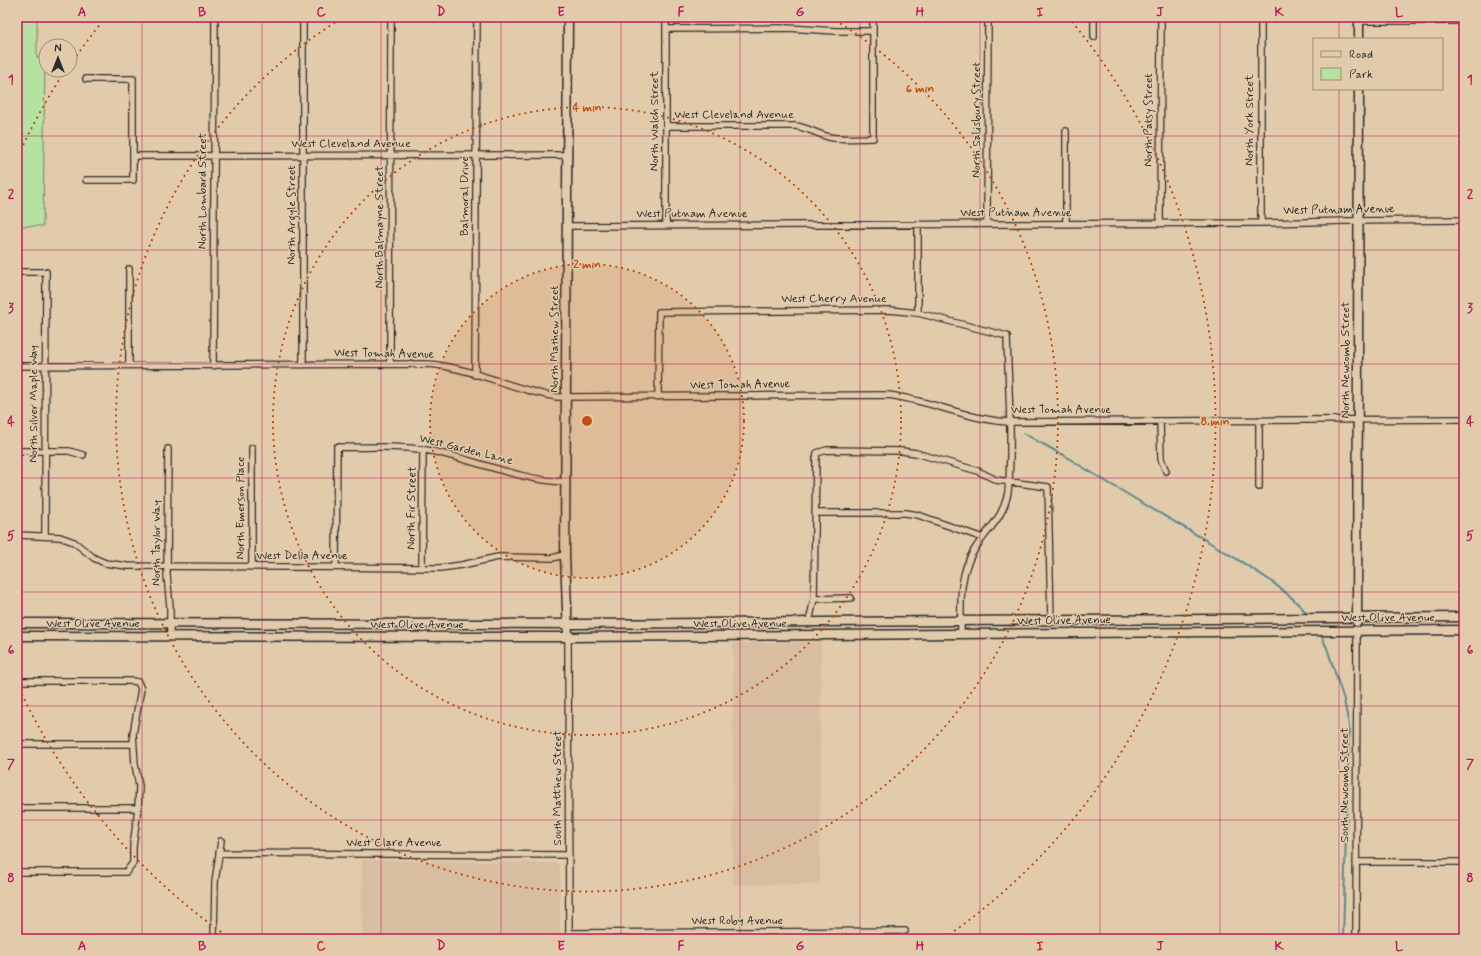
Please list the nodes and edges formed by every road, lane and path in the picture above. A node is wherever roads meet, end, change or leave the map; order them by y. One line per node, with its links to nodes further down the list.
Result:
1 (215, 17): 22 (street, North Lombard Street)
2 (303, 17): 23 (street, North Argyle Street)
3 (391, 17): 24 (street, North Balmayne Street)
4 (477, 17): 25 (street, Balmoral Drive)
5 (568, 17): 26 (main road, North Mathew Street)
6 (666, 17): 14 (street, North Walch Street)
7 (873, 17): 15 (street)
8 (988, 17): 33 (street, North Salisbury Street)
9 (1094, 17): 16 (street)
10 (1161, 17): 35 (street, North Patsy Street)
11 (1261, 17): 31 (street, North York Street)
12 (1360, 19): 13 (street); 17 (main road)
13 (1464, 21)
14 (666, 29): 15 (street); 20 (street, North Walch Street)
15 (873, 31): 20 (street, West Cleveland Avenue)
16 (1094, 37)
17 (1359, 38)
18 (86, 79): 27 (street)
19 (1359, 90): 30 (main road, North Newcomb Street)
20 (666, 126): 36 (street, North Walch Street)
21 (1066, 131): 34 (street)
22 (214, 155): 23 (street, West Cleveland Avenue); 27 (street, West Cleveland Avenue); 46 (street, North Lombard Street)
23 (303, 155): 24 (street, West Cleveland Avenue); 43 (street, North Argyle Street)
24 (391, 155): 25 (street, West Cleveland Avenue); 41 (street, North Balmayne Street)
25 (477, 155): 26 (street, West Cleveland Avenue); 47 (street, Balmoral Drive)
26 (568, 155): 37 (main road, North Mathew Street)
27 (134, 156): 28 (street)
28 (86, 180)
29 (1464, 220): 30 (street, West Putnam Avenue)
30 (1359, 221): 31 (street, West Putnam Avenue); 52 (main road, North Newcomb Street)
31 (1260, 223): 35 (street, West Putnam Avenue)
32 (918, 224): 33 (street, West Putnam Avenue); 36 (street, West Putnam Avenue); 40 (street)
33 (987, 224): 34 (street, West Putnam Avenue)
34 (1066, 224): 35 (street, West Putnam Avenue)
35 (1160, 224)
36 (666, 225): 37 (street, West Putnam Avenue)
37 (567, 226): 49 (main road, North Mathew Street)
38 (128, 269): 42 (street)
39 (17, 272): 45 (street, North Silver Maple Way)
40 (918, 313): 48 (street, West Cherry Avenue); 54 (street, West Cherry Avenue)
41 (390, 364): 43 (street, West Tomah Avenue); 47 (street, West Tomah Avenue)
42 (128, 365): 45 (street, West Tomah Avenue); 46 (street, West Tomah Avenue)
43 (303, 365): 46 (street, West Tomah Avenue)
44 (17, 366): 45 (street, West Tomah Avenue)
45 (46, 366): 59 (street, North Silver Maple Way)
46 (213, 366)
47 (475, 375): 49 (street, West Tomah Avenue)
48 (658, 397): 49 (street, West Tomah Avenue); 54 (street, West Tomah Avenue)
49 (566, 398): 62 (main road, North Mathew Street)
50 (1464, 419): 52 (street, West Tomah Avenue)
51 (1259, 420): 52 (street, West Tomah Avenue); 53 (street, West Tomah Avenue); 64 (street)
52 (1358, 420): 77 (main road, North Newcomb Street)
53 (1160, 421): 54 (street, West Tomah Avenue); 61 (street)
54 (1010, 422): 63 (street)
55 (252, 448): 71 (street, North Emerson Place)
56 (168, 449): 70 (street, North Taylor Way)
57 (423, 449): 62 (street, West Garden Lane); 72 (street, West Garden Lane); 73 (street, North Fir Street)
58 (17, 451): 59 (street)
59 (45, 451): 60 (street); 67 (street, North Silver Maple Way)
60 (83, 455)
61 (1166, 471)
62 (565, 482): 69 (main road, North Mathew Street)
63 (1009, 483): 65 (street); 68 (street); 78 (street)
64 (1259, 487)
65 (815, 513): 68 (street); 75 (street)
66 (17, 535): 67 (street, West Della Avenue)
67 (45, 535): 70 (street, West Della Avenue)
68 (984, 538): 79 (street)
69 (565, 555): 73 (street, West Della Avenue); 83 (main road, North Mathew Street)
70 (167, 566): 71 (street, West Della Avenue); 82 (street, North Taylor Way)
71 (252, 567): 72 (street, West Della Avenue)
72 (336, 567): 73 (street, West Della Avenue)
73 (422, 568)
74 (851, 598): 75 (street)
75 (814, 599): 80 (street)
76 (1464, 617): 77 (main road, West Olive Avenue)
77 (1357, 618): 78 (main road, West Olive Avenue); 85 (main road, North Newcomb Street)
78 (1051, 620): 79 (main road, West Olive Avenue)
79 (961, 621): 80 (main road, West Olive Avenue); 86 (street)
80 (809, 622): 83 (main road, West Olive Avenue)
81 (17, 623): 82 (main road, West Olive Avenue)
82 (170, 623): 83 (main road, West Olive Avenue); 88 (street, North Taylor Way)
83 (568, 624): 89 (main road, North Mathew Street)
84 (1464, 630): 85 (main road, West Olive Avenue)
85 (1357, 631): 86 (main road, West Olive Avenue); 98 (street, South Newcomb Street)
86 (961, 634): 89 (main road, West Olive Avenue)
87 (17, 636): 88 (main road, West Olive Avenue)
88 (170, 636): 89 (main road, West Olive Avenue)
89 (568, 637): 97 (street, South Matthew Street)
90 (17, 680): 92 (street)
91 (17, 744): 92 (street)
92 (134, 744): 94 (street)
93 (17, 808): 94 (street)
94 (138, 808): 100 (street)
95 (222, 841): 96 (street)
96 (219, 852): 97 (street, West Clare Avenue); 104 (street)
97 (569, 855): 103 (street, South Matthew Street)
98 (1356, 862): 99 (street); 106 (street, South Newcomb Street)
99 (1464, 862)
100 (17, 872)
101 (905, 931): 102 (street, West Roby Avenue)
102 (861, 932): 103 (street, West Roby Avenue); 105 (street)
103 (569, 936)
104 (214, 939)
105 (861, 939)
106 (1356, 939)

